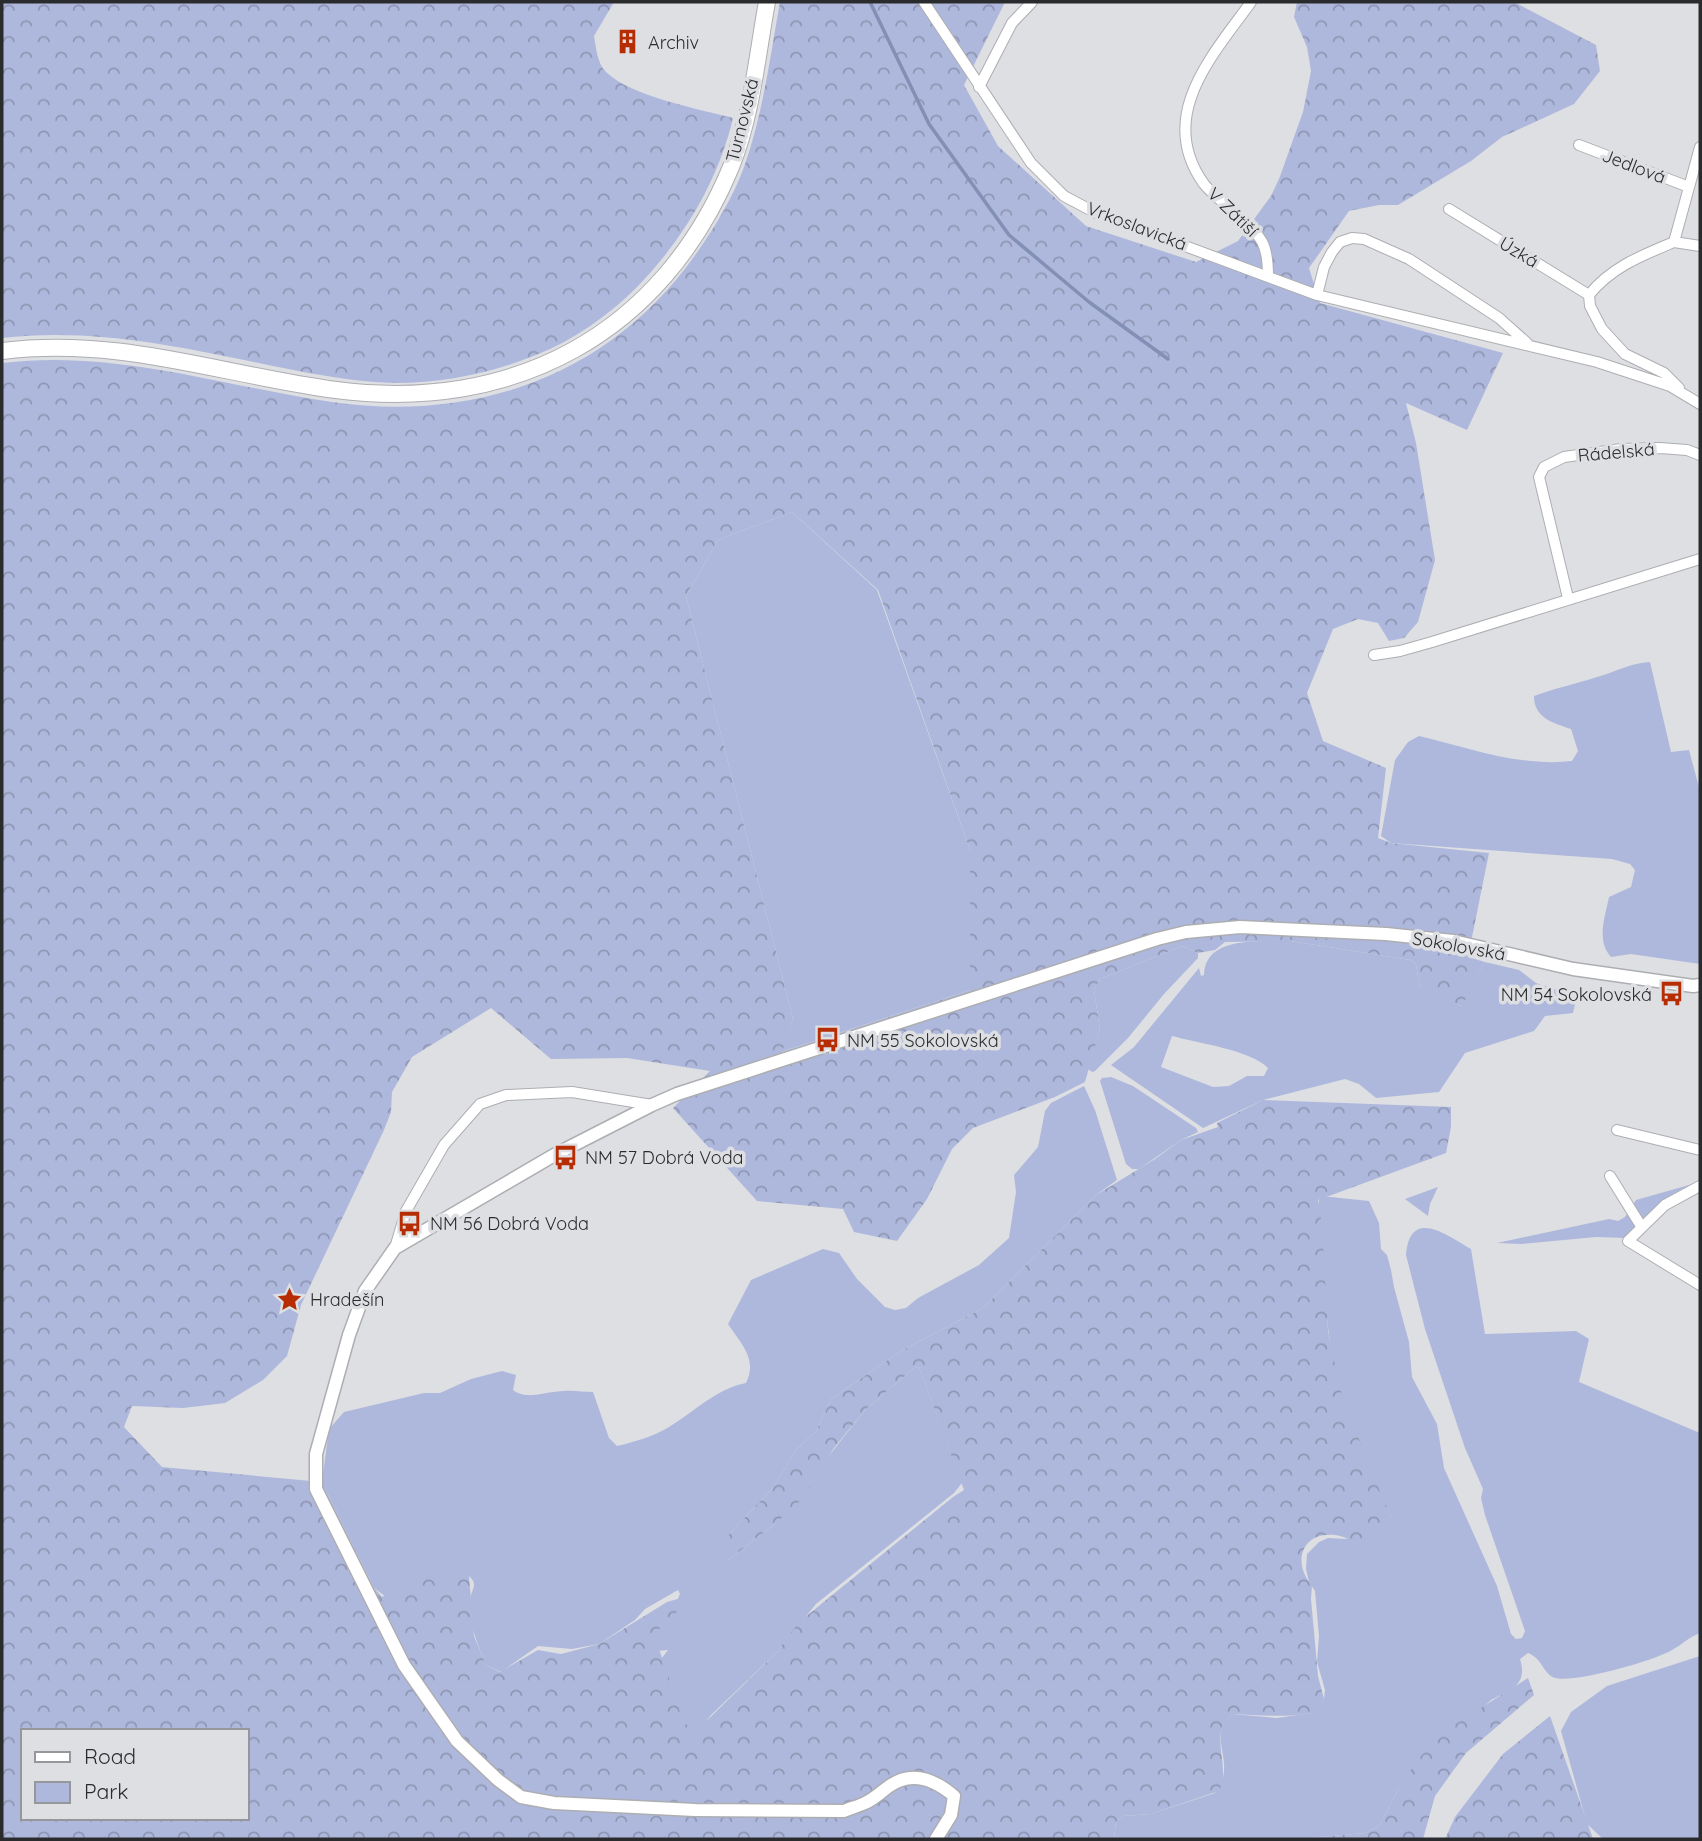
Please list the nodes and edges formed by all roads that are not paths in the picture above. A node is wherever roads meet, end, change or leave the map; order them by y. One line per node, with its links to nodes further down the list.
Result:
1 (767, 2): 16 (main road, Turnovská)
2 (924, 2): 5 (street, Vrkoslavická)
3 (1032, 2): 5 (street)
4 (1251, 2): 12 (street, V Zátiší)
5 (979, 87): 12 (street, Vrkoslavická)
6 (1580, 145): 8 (street, Jedlová)
7 (1700, 148): 8 (street)
8 (1689, 187): 10 (street)
9 (1449, 209): 14 (street, Úzká)
10 (1674, 242): 11 (street); 14 (street)
11 (1700, 246)
12 (1268, 276): 13 (street, Vrkoslavická)
13 (1317, 295): 15 (street, Vrkoslavická); 15 (street, Vrkoslavická)
14 (1589, 295): 17 (street)
15 (1530, 346): 17 (street, Vrkoslavická)
16 (2, 351)
17 (1684, 394): 18 (street, Vrkoslavická)
18 (1700, 404)
19 (1700, 455): 21 (street, Rádelská)
20 (1700, 559): 21 (street)
21 (1568, 598): 22 (street)
22 (1374, 655)
23 (1700, 985): 24 (street, Sokolovská)
24 (652, 1105): 30 (street, Sokolovská); 30 (street)
25 (1617, 1130): 26 (street)
26 (1700, 1150)
27 (1610, 1176): 29 (street)
28 (1700, 1186): 29 (street)
29 (1642, 1226): 31 (street)
30 (395, 1248): 32 (street)
31 (1700, 1285)
32 (936, 1839)

